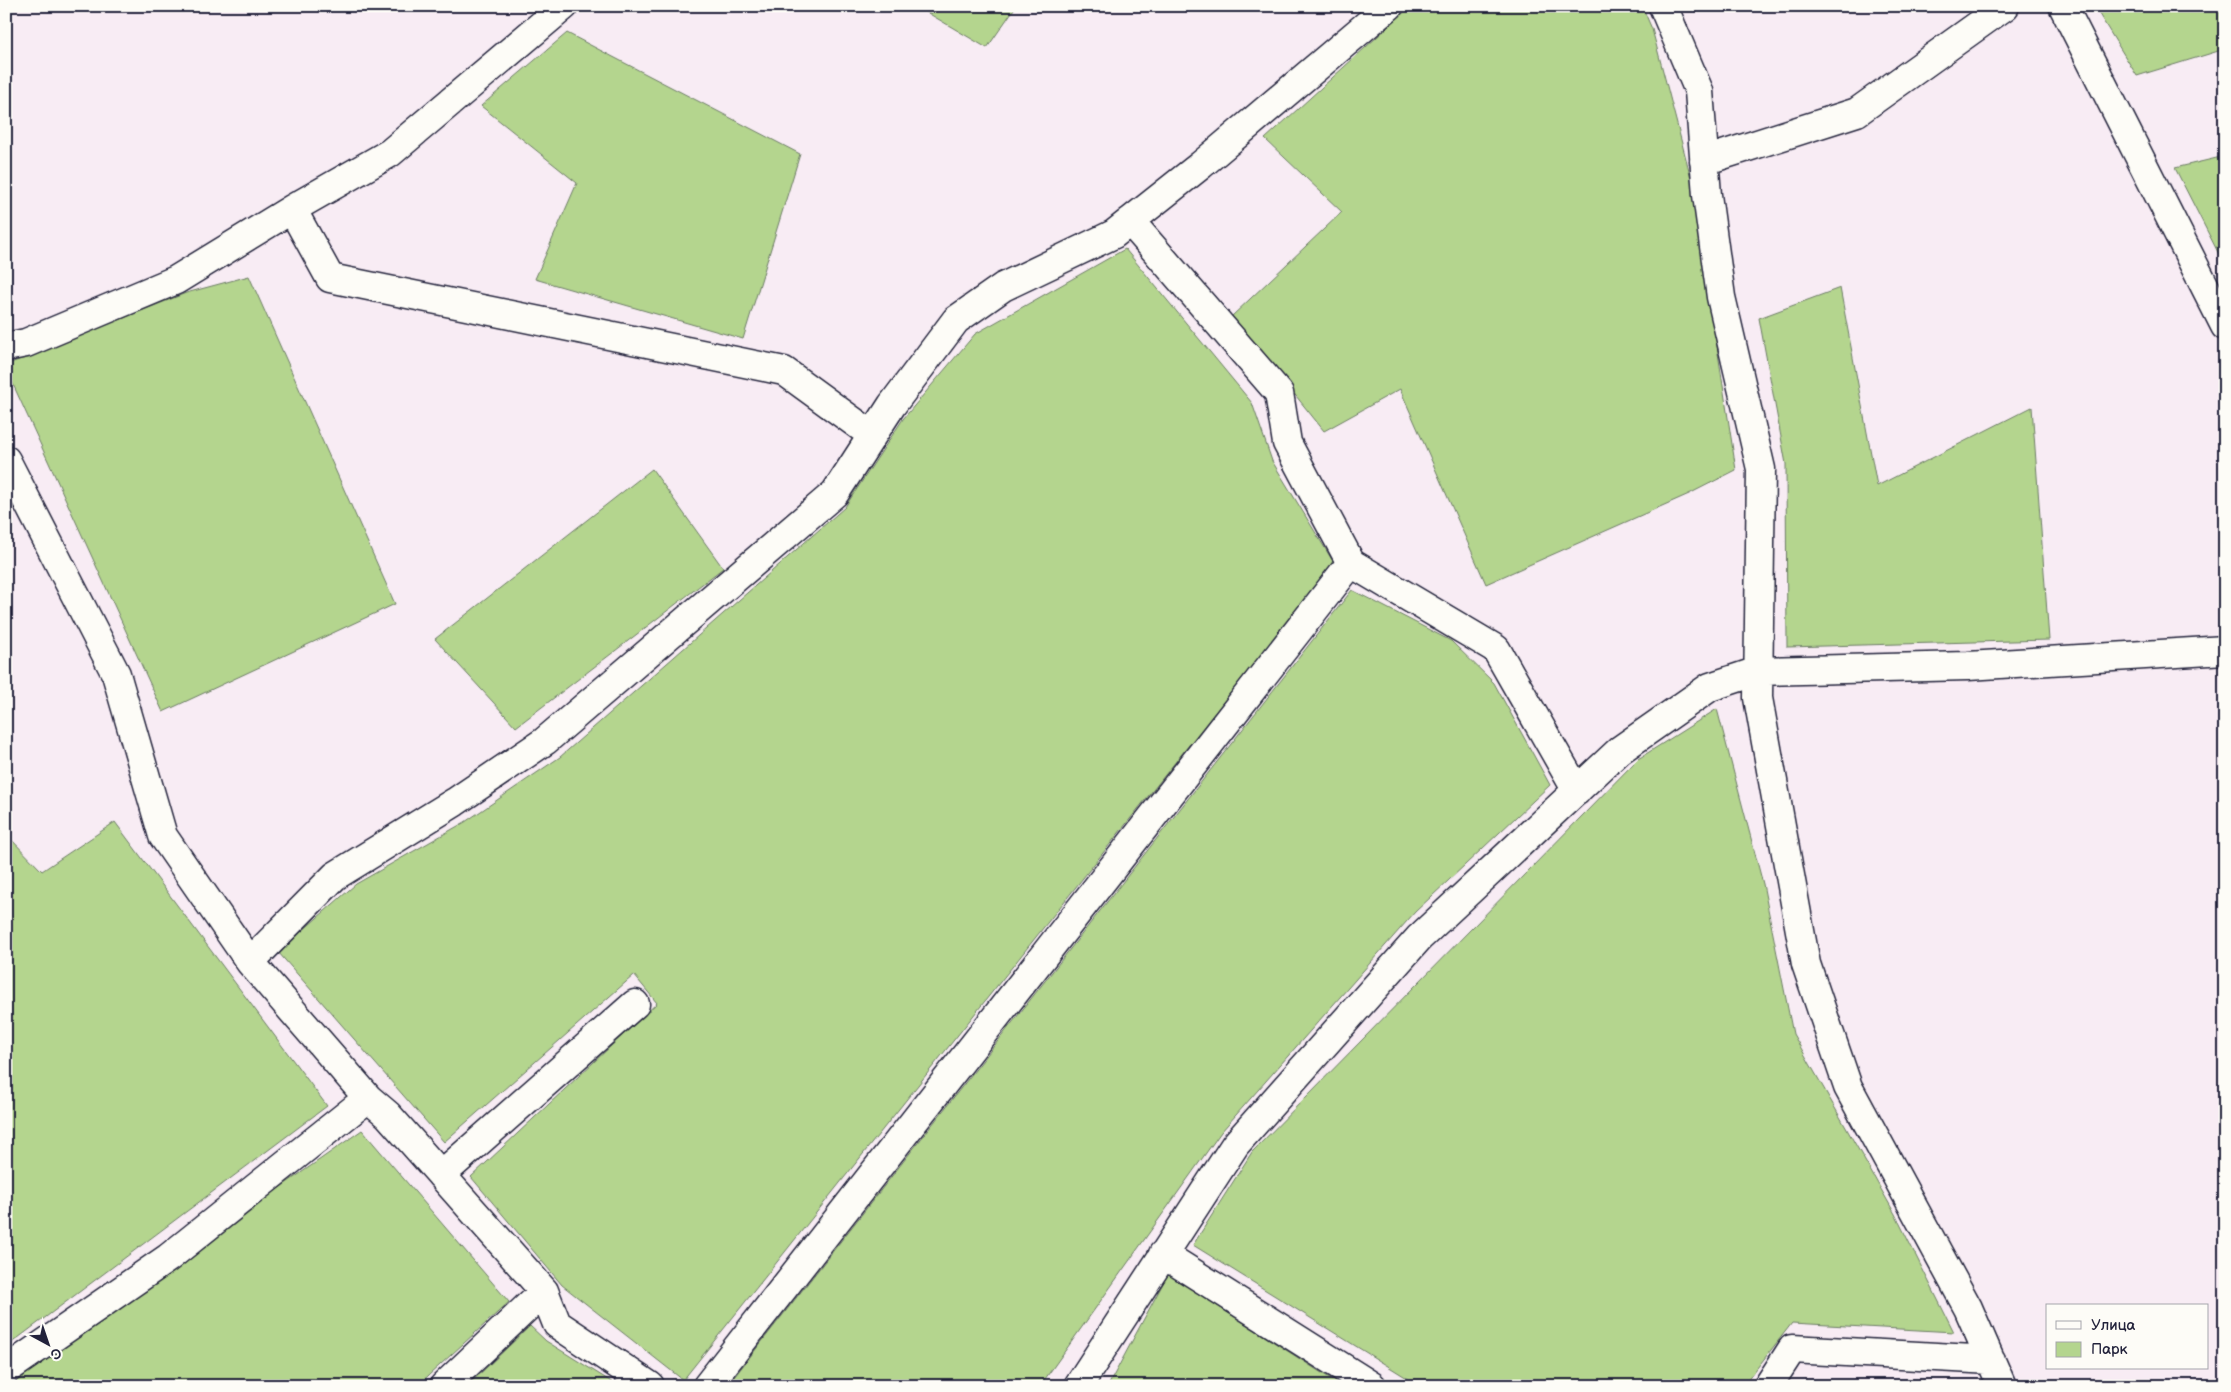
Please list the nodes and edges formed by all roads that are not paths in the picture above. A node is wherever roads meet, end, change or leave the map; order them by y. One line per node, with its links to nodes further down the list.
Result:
1 (564, 6): 7 (lane)
2 (1389, 6): 8 (lane)
3 (1663, 6): 6 (lane)
4 (2005, 6): 6 (lane)
5 (2063, 6): 9 (lane)
6 (1704, 161): 15 (lane)
7 (292, 209): 10 (lane); 11 (lane)
8 (1130, 221): 11 (lane); 13 (lane)
9 (2225, 326)
10 (6, 348)
11 (872, 435): 17 (lane)
12 (6, 460): 17 (lane)
13 (1351, 563): 16 (lane); 27 (lane)
14 (2225, 650): 15 (lane)
15 (1758, 671): 16 (lane); 23 (lane)
16 (1577, 791): 21 (lane)
17 (250, 962): 19 (lane)
18 (635, 1004): 20 (lane)
19 (368, 1098): 20 (lane); 24 (lane)
20 (441, 1175): 22 (lane)
21 (1163, 1254): 28 (lane); 29 (lane)
22 (544, 1291): 25 (lane); 26 (lane)
23 (1991, 1360): 30 (lane); 31 (lane)
24 (6, 1370)
25 (444, 1386)
26 (650, 1386)
27 (707, 1386)
28 (1078, 1386)
29 (1372, 1386)
30 (1768, 1386)
31 (2002, 1386)

